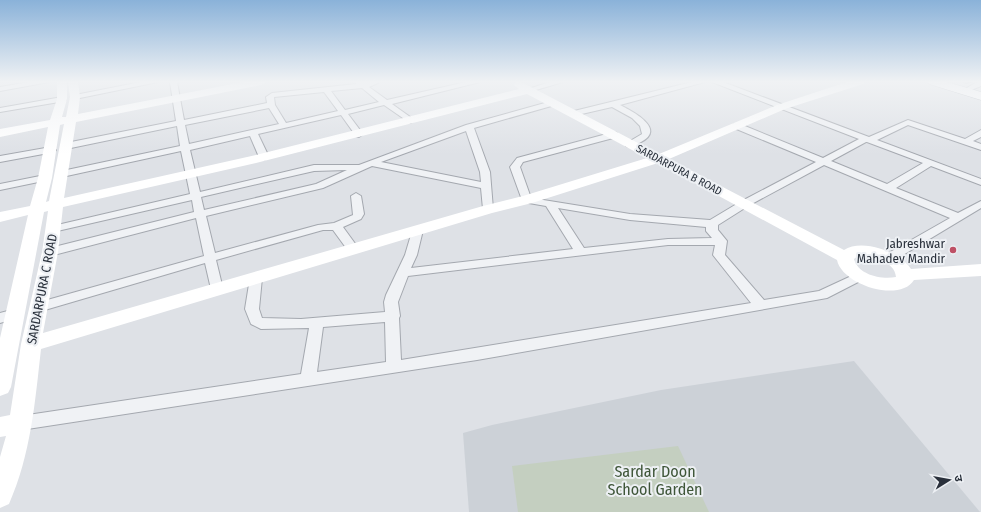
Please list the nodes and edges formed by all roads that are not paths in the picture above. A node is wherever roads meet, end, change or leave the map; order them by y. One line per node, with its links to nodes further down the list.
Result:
1 (17, 106): 18 (street)
2 (67, 106): 21 (street, SARDARPURA C ROAD)
3 (140, 106): 21 (street)
4 (176, 106): 23 (street)
5 (267, 106): 23 (street)
6 (272, 106): 24 (street)
7 (337, 106): 19 (street)
8 (378, 106): 19 (street)
9 (390, 106): 22 (street)
10 (468, 106): 22 (street)
11 (542, 106): 26 (street)
12 (558, 106): 20 (street, SARDARPURA B ROAD)
13 (605, 106): 20 (street)
14 (616, 106): 34 (street)
15 (778, 106): 17 (street)
16 (784, 106): 17 (street)
17 (781, 107): 25 (street); 32 (street)
18 (0, 110)
19 (343, 113): 24 (street); 30 (street)
20 (573, 114): 31 (street, SARDARPURA B ROAD)
21 (63, 121): 27 (street); 36 (street, SARDARPURA C ROAD)
22 (410, 121): 30 (street)
23 (180, 124): 36 (street); 37 (street)
24 (284, 126): 28 (street)
25 (738, 126): 40 (street); 41 (street)
26 (469, 127): 43 (street); 47 (street)
27 (0, 133)
28 (253, 133): 37 (street); 38 (street)
29 (981, 133): 33 (street)
30 (359, 134): 38 (street)
31 (614, 135): 34 (street, SARDARPURA B ROAD); 52 (street)
32 (867, 139): 33 (street); 41 (street); 42 (street)
33 (966, 142): 35 (street)
34 (629, 144): 40 (street, SARDARPURA B ROAD)
35 (981, 147)
36 (58, 148): 39 (street); 45 (street, SARDARPURA C ROAD)
37 (185, 148): 44 (street); 45 (street)
38 (264, 157): 44 (street)
39 (0, 159)
40 (658, 159): 52 (street); 55 (street, SARDARPURA B ROAD)
41 (824, 161): 49 (street); 55 (street)
42 (930, 163): 46 (street); 49 (street)
43 (366, 165): 47 (street); 50 (street); 59 (street)
44 (191, 174): 50 (street); 54 (street)
45 (54, 176): 48 (street); 54 (street, SARDARPURA C ROAD); 57 (street, SARDARPURA C ROAD)
46 (981, 182)
47 (486, 186): 58 (street)
48 (0, 187)
49 (888, 188): 61 (street)
50 (196, 196): 59 (street); 64 (street)
51 (356, 196): 63 (street)
52 (527, 200): 53 (street); 58 (street)
53 (549, 203): 62 (street); 69 (street)
54 (56, 204): 57 (street); 64 (street, SARDARPURA C ROAD)
55 (744, 204): 62 (street); 70 (street, SARDARPURA B ROAD)
56 (981, 204): 61 (street)
57 (37, 209): 60 (street); 81 (street, SARDARPURA C ROAD)
58 (488, 210): 65 (street)
59 (200, 214): 68 (street); 71 (street)
60 (0, 217)
61 (958, 217): 72 (street)
62 (712, 224): 66 (street)
63 (336, 226): 67 (street); 71 (street)
64 (53, 229): 68 (street, SARDARPURA C ROAD)
65 (417, 230): 67 (street); 74 (street)
66 (721, 241): 69 (street); 79 (street)
67 (353, 249): 77 (street)
68 (50, 252): 80 (street, SARDARPURA C ROAD)
69 (581, 253): 74 (street)
70 (846, 257): 72 (street); 76 (street)
71 (210, 258): 78 (street); 80 (street)
72 (890, 258): 75 (street)
73 (981, 270): 75 (street)
74 (403, 273): 82 (street)
75 (906, 275): 76 (street)
76 (860, 276): 79 (street)
77 (256, 278): 78 (street); 83 (street)
78 (218, 289): 84 (street)
79 (760, 306): 85 (street)
80 (38, 307): 84 (street, SARDARPURA C ROAD)
81 (8, 316): 87 (street, SARDARPURA C ROAD)
82 (393, 316): 83 (street); 85 (street)
83 (317, 323): 86 (street)
84 (31, 344): 88 (street, SARDARPURA C ROAD)
85 (394, 367): 86 (street)
86 (308, 380): 88 (street)
87 (0, 387)
88 (10, 425): 89 (street, SARDARPURA C ROAD)
89 (0, 495)

